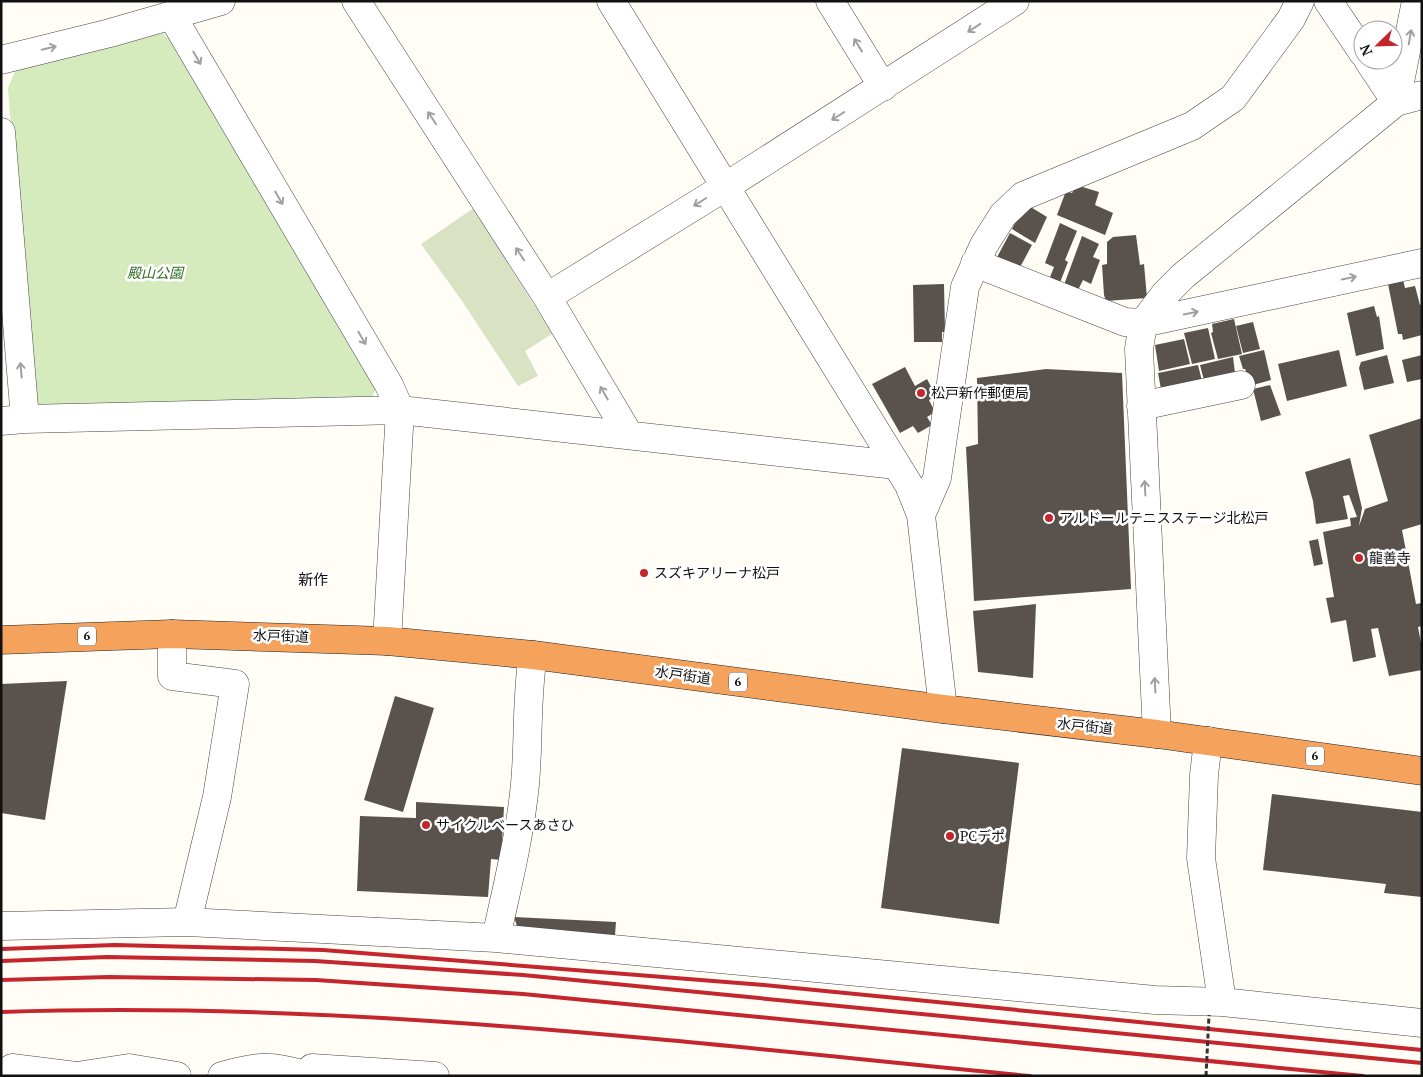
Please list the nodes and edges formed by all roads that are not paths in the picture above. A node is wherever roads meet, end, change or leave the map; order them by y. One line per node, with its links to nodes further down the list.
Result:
1 (221, 1): 9 (street)
2 (356, 1): 19 (street, one-way to 2)
3 (611, 1): 16 (street)
4 (830, 1): 13 (street, one-way to 4)
5 (1015, 1): 13 (street, one-way to 13)
6 (1300, 1): 18 (street)
7 (1328, 1): 10 (street)
8 (1416, 1): 14 (street, one-way to 8)
9 (162, 12): 11 (street, one-way to 9); 23 (street, one-way to 23)
10 (1353, 38)
11 (1, 60)
12 (1379, 70): 14 (street)
13 (883, 87): 16 (street, one-way to 16)
14 (1409, 99): 20 (street)
15 (1, 132): 24 (street, one-way to 15)
16 (724, 187): 19 (street, one-way to 19); 26 (street)
17 (1422, 262): 20 (street, one-way to 17)
18 (975, 263): 20 (street); 27 (street)
19 (547, 297): 25 (street, one-way to 19)
20 (1143, 323): 22 (street)
21 (1241, 385): 22 (street)
22 (1141, 406): 33 (street, one-way to 22)
23 (400, 410): 24 (street); 25 (street); 30 (street)
24 (13, 420)
25 (629, 435): 26 (street)
26 (896, 465): 27 (street)
27 (921, 515): 32 (street)
28 (172, 634): 29 (highway, 水戸街道 / 6); 30 (highway, 水戸街道 / 6); 36 (street)
29 (1, 640)
30 (387, 641): 31 (highway, 水戸街道 / 6)
31 (532, 655): 32 (highway, 水戸街道 / 6); 38 (street)
32 (943, 709): 33 (highway, 水戸街道 / 6)
33 (1157, 734): 34 (highway, 水戸街道 / 6)
34 (1208, 741): 35 (highway, 水戸街道 / 6); 39 (street)
35 (1422, 771)
36 (187, 922): 37 (street); 38 (street)
37 (1, 926)
38 (496, 938): 39 (street)
39 (1215, 1008): 40 (street)
40 (1422, 1023)
41 (8, 1070): 42 (street)
42 (76, 1076): 43 (street)
43 (177, 1076)
44 (222, 1076): 45 (street)
45 (310, 1076): 46 (street)
46 (435, 1076)

